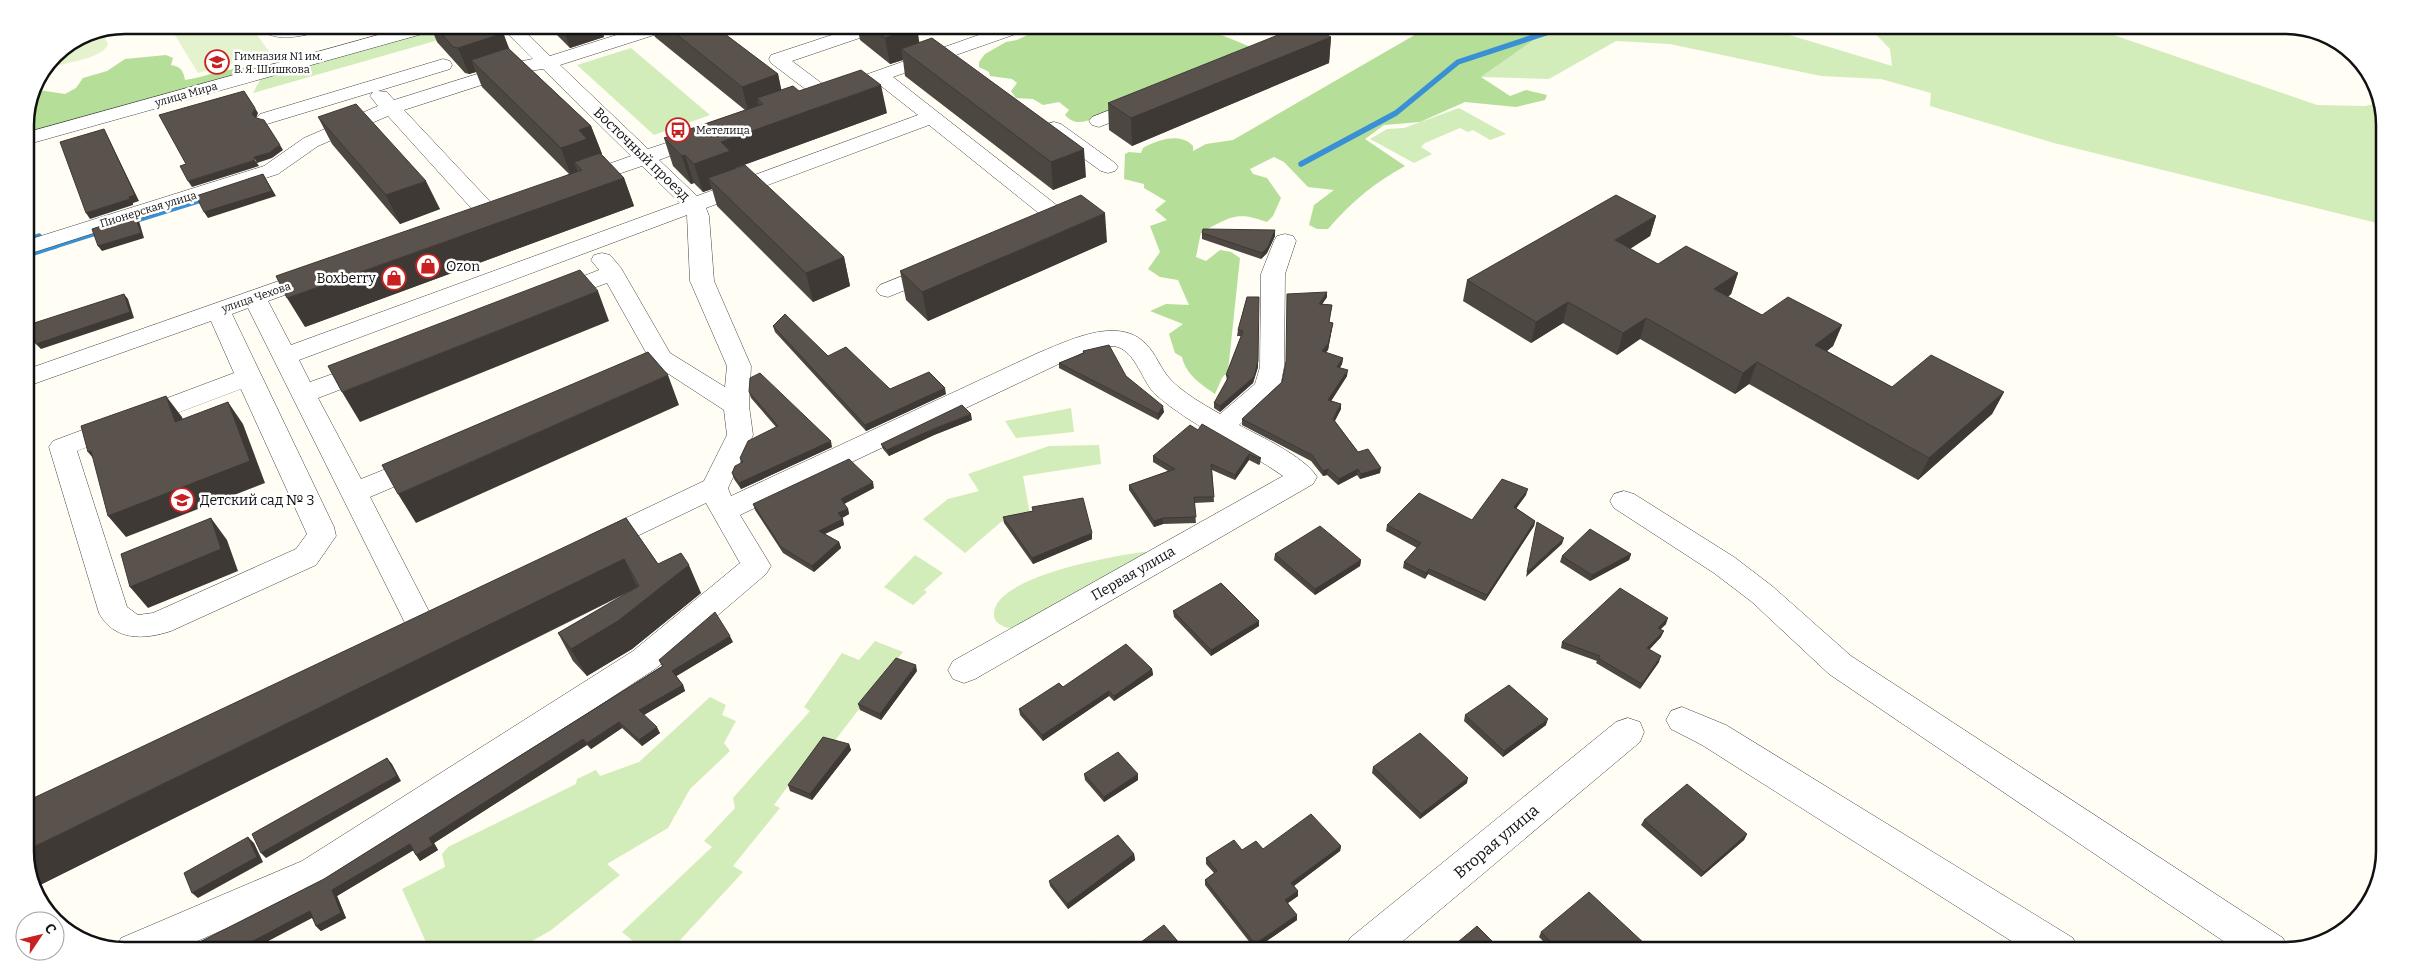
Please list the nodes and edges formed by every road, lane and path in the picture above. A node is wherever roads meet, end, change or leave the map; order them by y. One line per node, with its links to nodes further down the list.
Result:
1 (402, 34): 19 (street, улица Мира)
2 (517, 34): 8 (street, Восточный проезд)
3 (617, 34): 7 (street)
4 (638, 34): 7 (street, Пионерская улица)
5 (853, 34): 10 (street)
6 (1001, 34): 10 (street)
7 (622, 39): 8 (street, Пионерская улица)
8 (542, 59): 13 (street, Пионерская улица); 20 (street, Восточный проезд)
9 (443, 65): 11 (street)
10 (879, 75): 15 (street)
11 (373, 86): 13 (street); 16 (street)
12 (1161, 96): 17 (street)
13 (389, 108): 24 (street); 28 (street, Пионерская улица)
14 (1036, 115): 21 (street)
15 (932, 117): 23 (street); 25 (street)
16 (267, 118)
17 (1099, 121)
18 (721, 130): 20 (street)
19 (34, 136)
20 (646, 157): 22 (street); 23 (street, Восточный проезд)
21 (1108, 167)
22 (563, 187)
23 (693, 204): 27 (street); 43 (street, Восточный проезд)
24 (488, 214)
25 (1008, 240)
26 (1284, 241): 44 (street)
27 (589, 243): 31 (street); 36 (street)
28 (34, 245)
29 (957, 261): 32 (street)
30 (339, 268): 33 (street, улица Чехова)
31 (613, 273): 34 (street); 37 (street)
32 (888, 290)
33 (254, 298): 35 (street, улица Чехова); 36 (street)
34 (533, 305)
35 (218, 310): 39 (street, улица Чехова); 40 (street)
36 (284, 357): 42 (street)
37 (663, 359): 41 (street); 43 (street)
38 (389, 361): 42 (street)
39 (34, 376)
40 (248, 377): 40 (street)
41 (597, 388)
42 (304, 394): 46 (street)
43 (736, 406): 47 (street, Восточный проезд)
44 (1222, 426): 47 (street); 51 (street, Первая улица)
45 (448, 452): 46 (street)
46 (354, 493): 50 (street)
47 (718, 500): 49 (street); 54 (street)
48 (1624, 501): 57 (street)
49 (574, 553)
50 (420, 623)
51 (964, 670)
52 (1682, 720): 56 (street)
53 (1628, 732): 55 (street, Вторая улица)
54 (155, 942)
55 (1374, 942)
56 (2046, 942)
57 (2256, 942)

